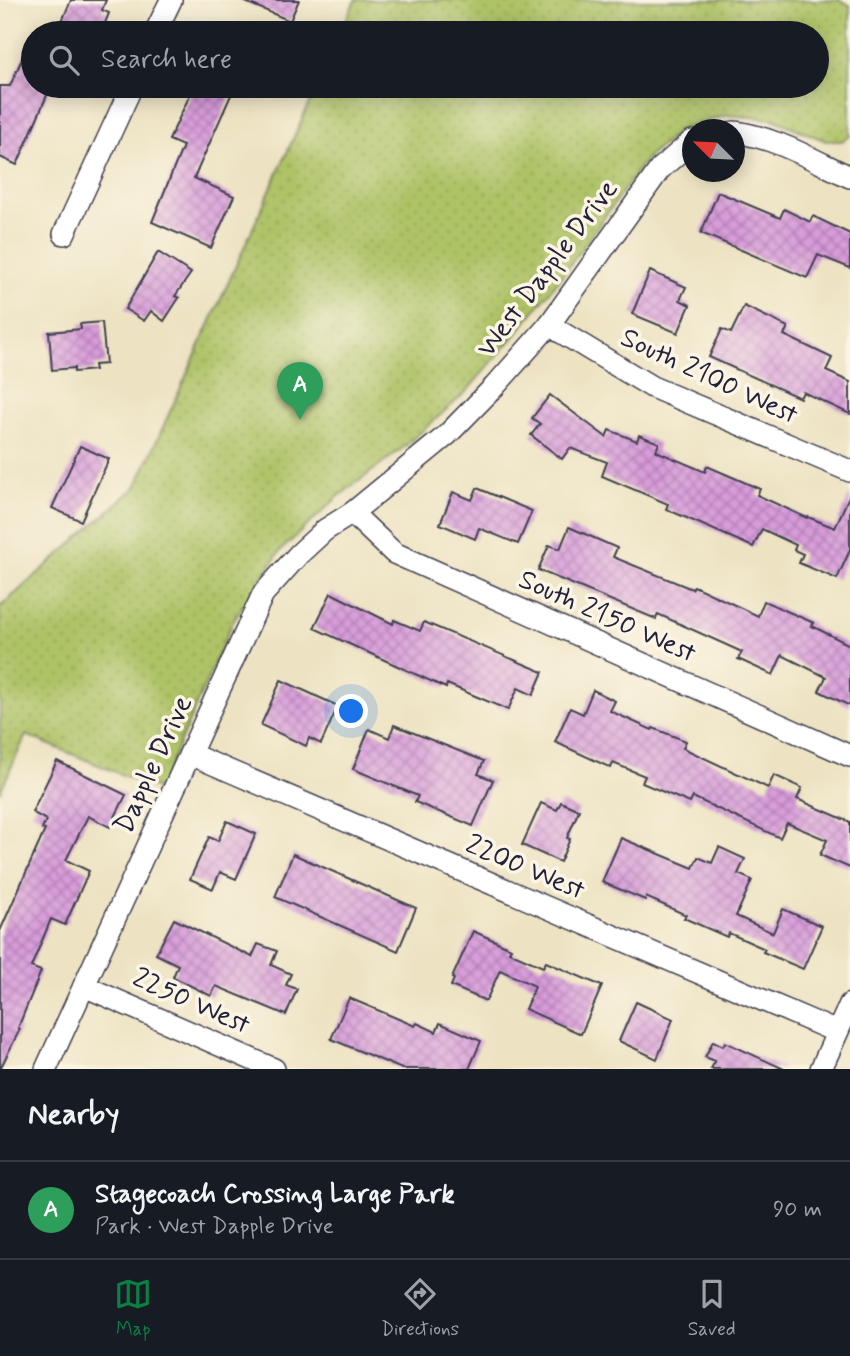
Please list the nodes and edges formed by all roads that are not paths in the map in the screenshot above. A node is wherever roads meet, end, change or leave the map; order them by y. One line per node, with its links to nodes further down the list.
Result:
1 (170, 0): 2 (street)
2 (160, 21)
3 (126, 98): 7 (street)
4 (745, 134): 6 (street)
5 (682, 150): 8 (street, West Dapple Drive)
6 (850, 177)
7 (64, 234)
8 (549, 325): 9 (street, South 2100 West); 10 (street, West Dapple Drive)
9 (850, 471)
10 (352, 513): 11 (street, Dapple Drive); 12 (street, South 2150 West)
11 (190, 754): 13 (street, Dapple Drive); 15 (street, 2200 West)
12 (850, 756)
13 (84, 986): 16 (street, Dapple Drive); 17 (street, 2250 West)
14 (850, 1004): 15 (street)
15 (837, 1032): 18 (street)
16 (46, 1069)
17 (274, 1069)
18 (821, 1069)

